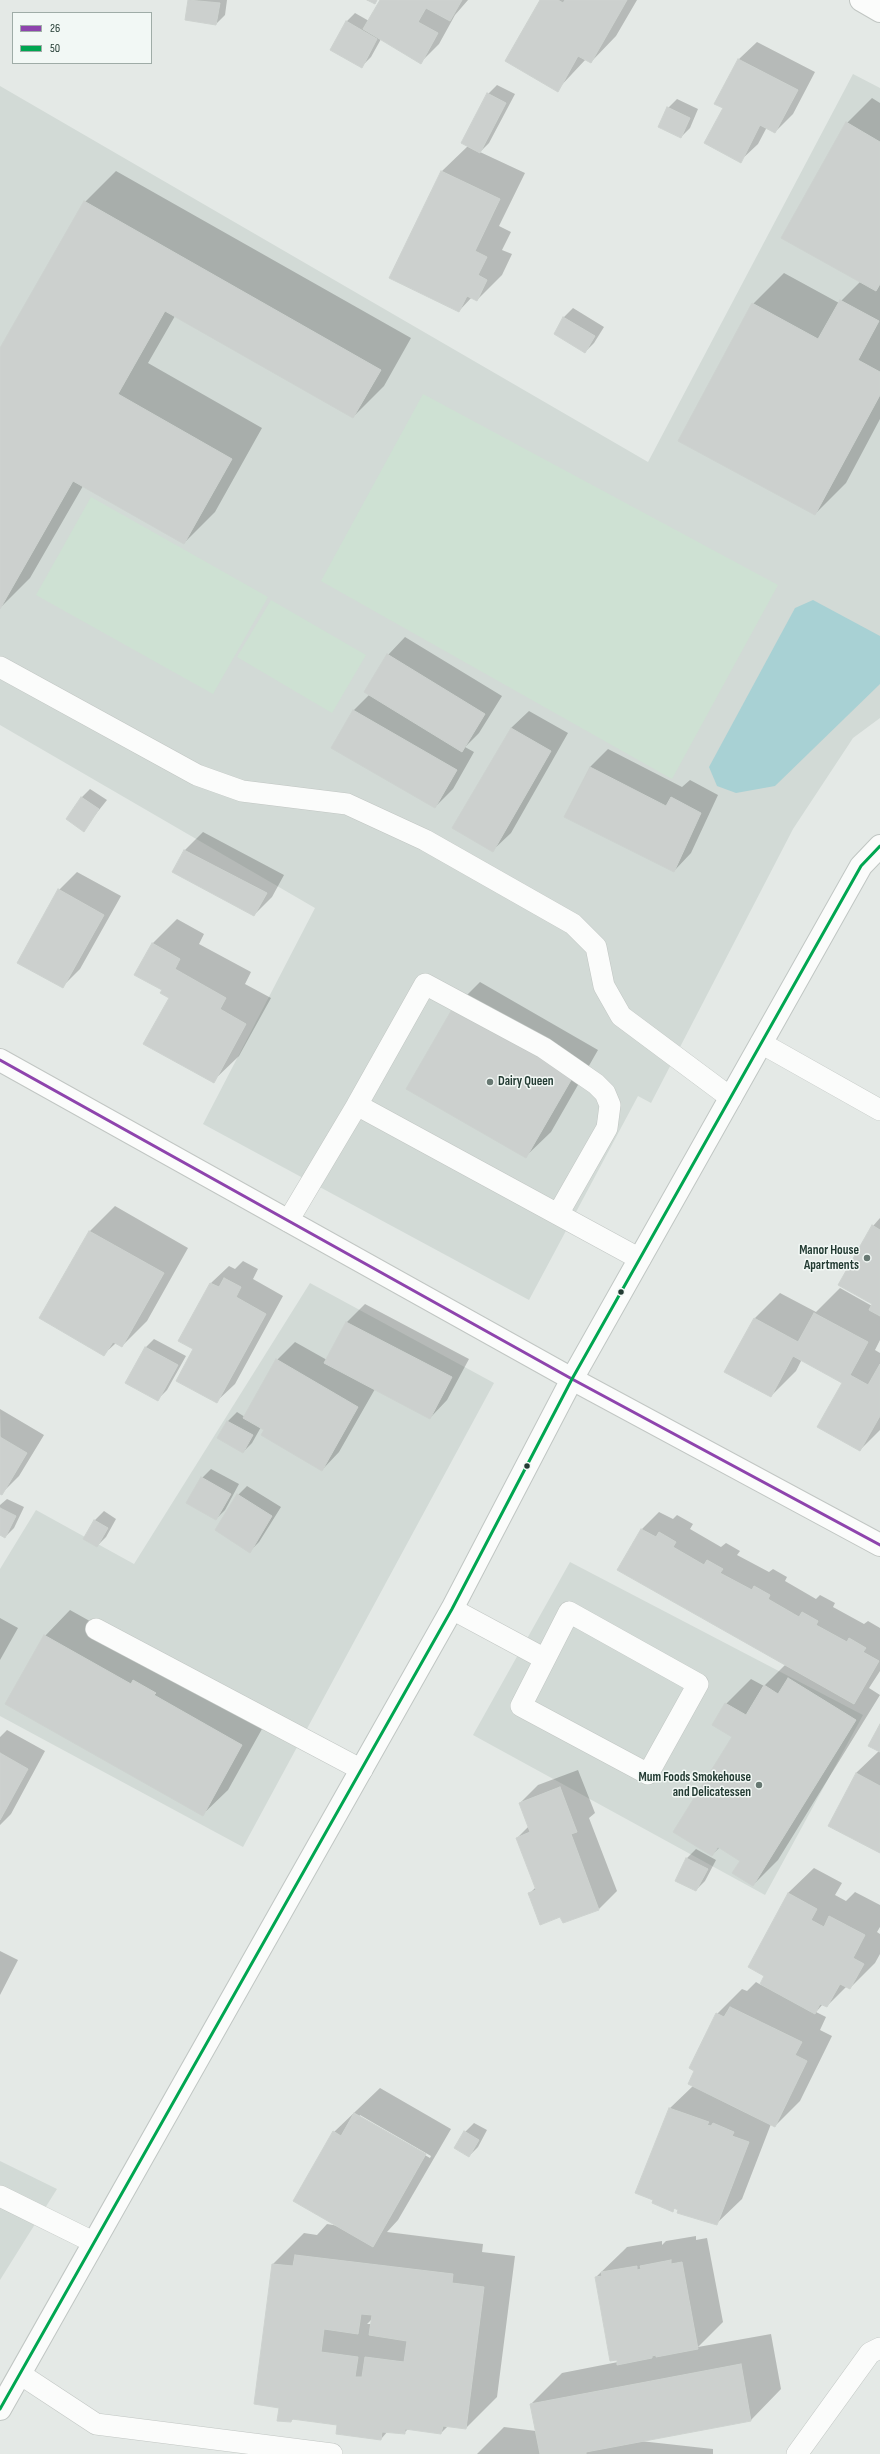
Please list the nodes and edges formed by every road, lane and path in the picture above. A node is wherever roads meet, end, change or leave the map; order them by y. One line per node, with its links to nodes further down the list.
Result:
1 (861, 0): 2 (main road)
2 (880, 12)
3 (0, 666): 7 (lane)
4 (880, 846): 5 (main road)
5 (762, 1043): 7 (main road); 9 (lane)
6 (0, 1060): 11 (main road)
7 (731, 1098): 12 (main road)
8 (357, 1105): 10 (lane); 10 (lane); 11 (lane)
9 (880, 1110)
10 (558, 1214): 12 (lane)
11 (288, 1220): 13 (main road)
12 (640, 1259): 13 (main road)
13 (572, 1379): 14 (main road); 15 (main road)
14 (880, 1545)
15 (452, 1610): 17 (lane); 18 (main road)
16 (96, 1629): 18 (lane)
17 (545, 1659): 17 (lane)
18 (362, 1770): 20 (main road)
19 (0, 2196): 20 (lane)
20 (93, 2242): 22 (main road)
21 (880, 2348): 25 (lane)
22 (20, 2374): 23 (main road); 24 (lane)
23 (0, 2409)
24 (332, 2454)
25 (797, 2454)

